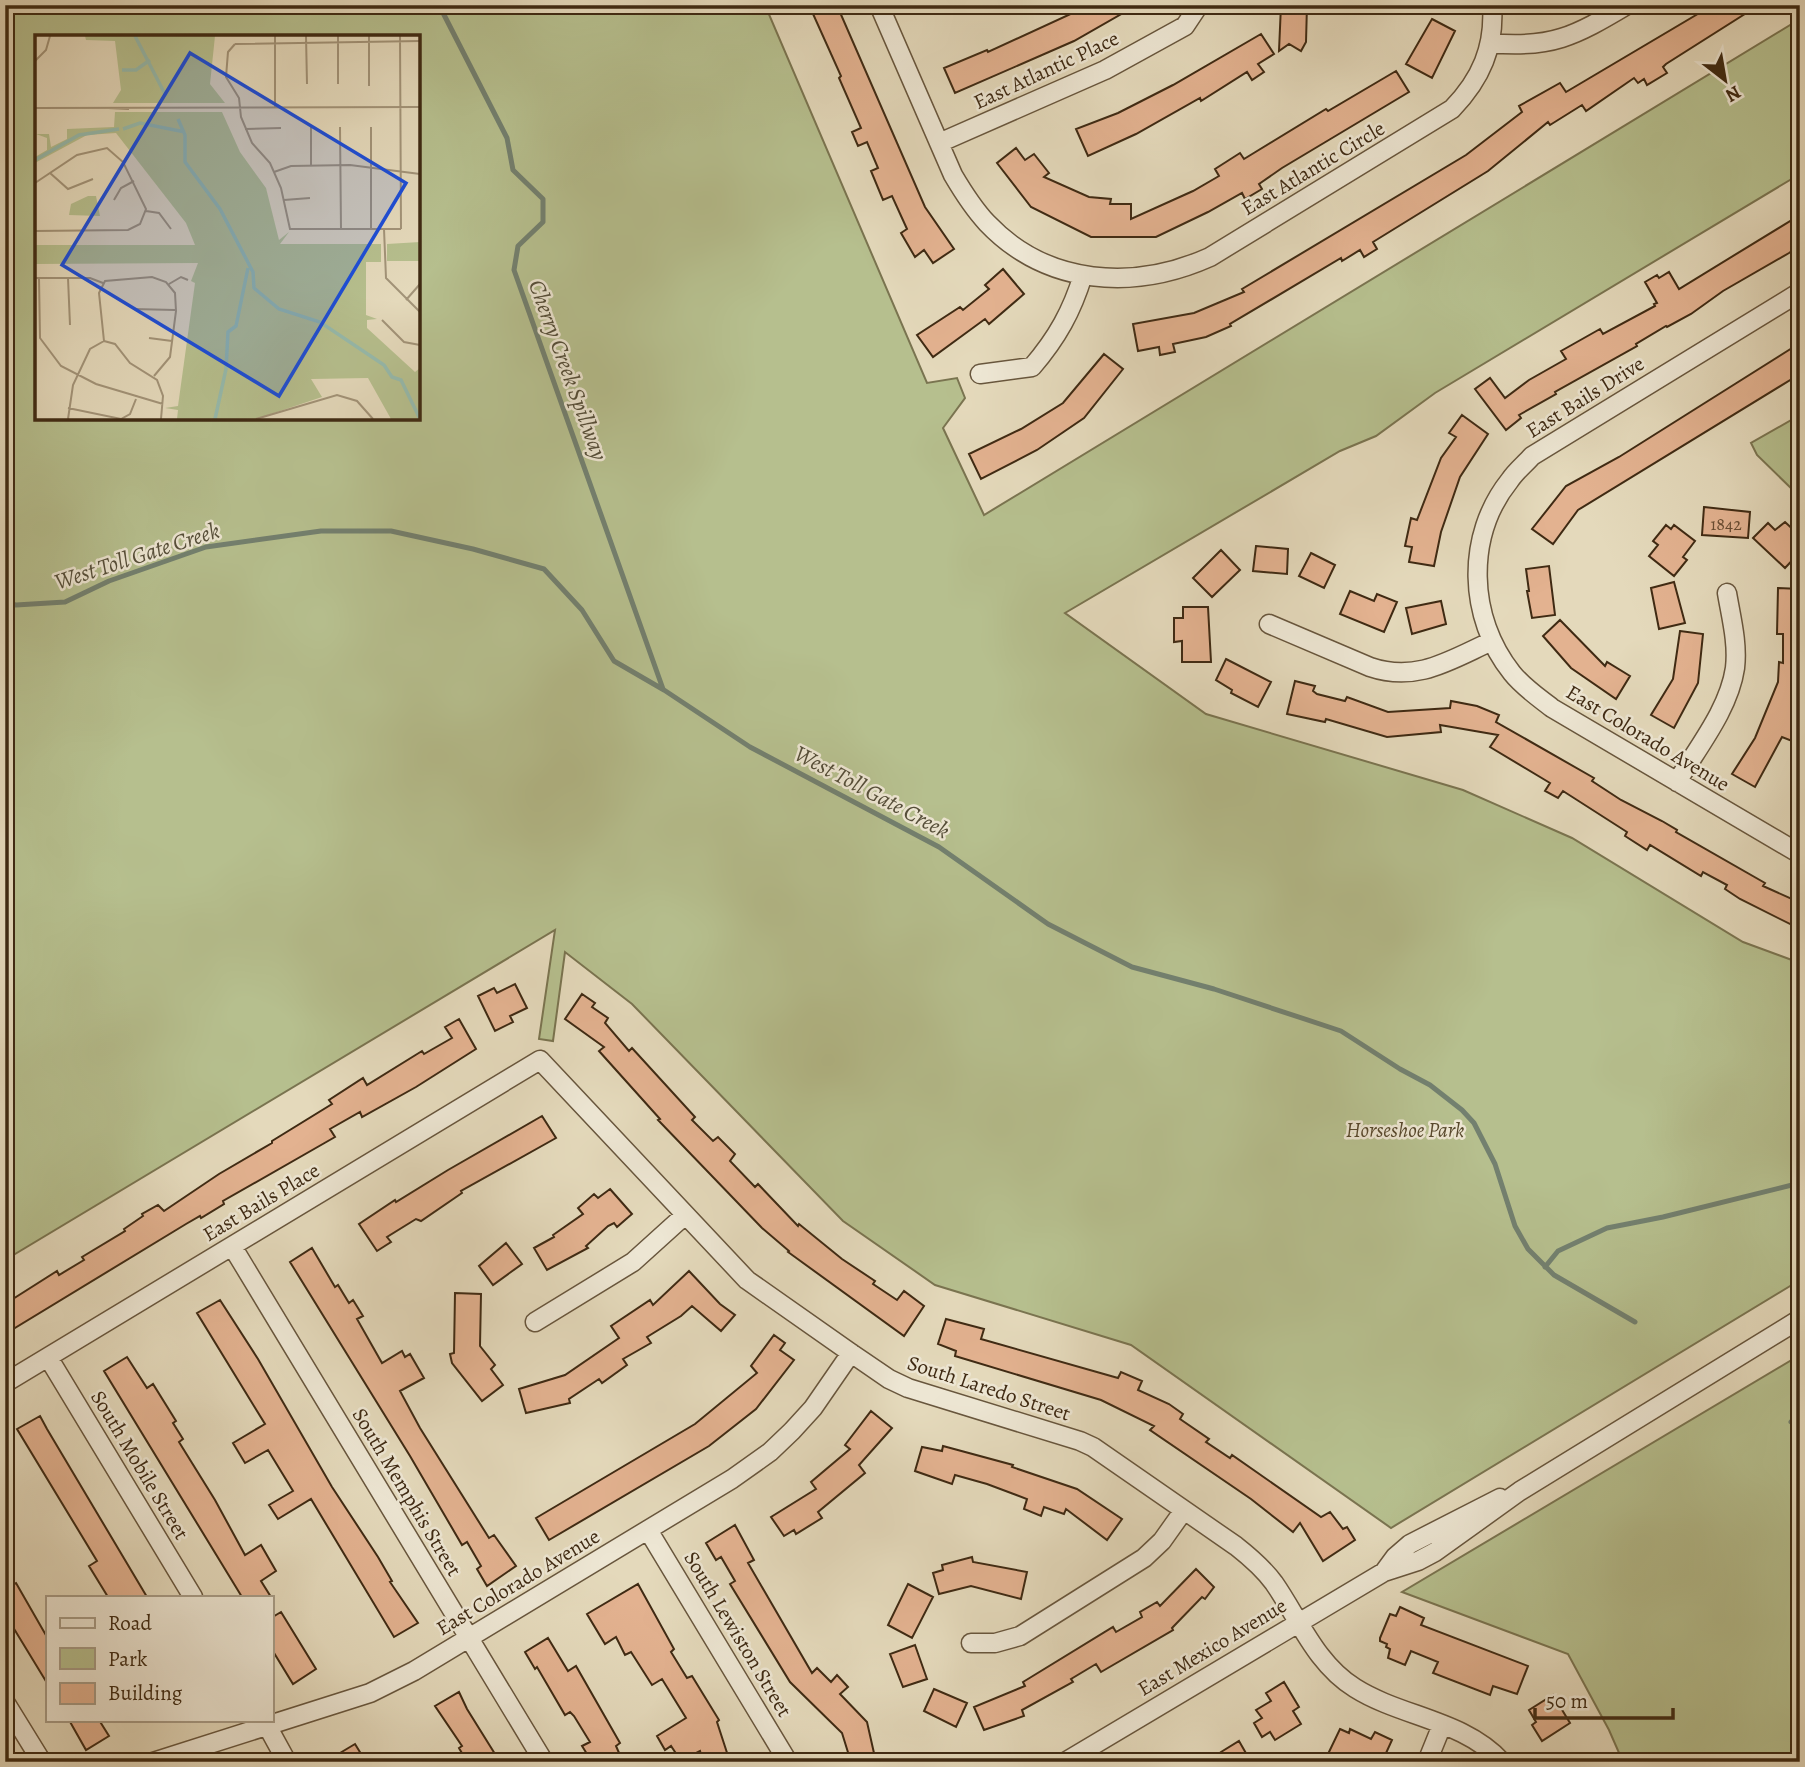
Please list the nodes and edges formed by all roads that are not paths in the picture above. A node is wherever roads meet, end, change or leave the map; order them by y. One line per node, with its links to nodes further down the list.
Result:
1 (879, 5): 6 (street, East Atlantic Circle)
2 (1199, 5): 6 (street, East Atlantic Place)
3 (1492, 5): 5 (street, East Atlantic Circle)
4 (1626, 5): 5 (street)
5 (1490, 43): 7 (street, East Atlantic Circle)
6 (939, 143): 7 (street, East Atlantic Circle)
7 (1083, 275): 9 (street)
8 (1800, 292): 12 (street, East Bails Drive)
9 (980, 374)
10 (1727, 593): 13 (street)
11 (1269, 624): 12 (street)
12 (1492, 641): 13 (street, East Colorado Avenue)
13 (1677, 782): 14 (street, East Colorado Avenue)
14 (1800, 854)
15 (540, 1060): 16 (street, South Laredo Street); 17 (street, East Bails Place)
16 (685, 1215): 19 (street); 20 (street, South Laredo Street)
17 (232, 1246): 21 (street, East Bails Place); 27 (street, South Memphis Street)
18 (1800, 1320): 26 (street, East Mexico Avenue)
19 (535, 1322)
20 (851, 1353): 23 (street, South Laredo Street); 24 (street, East Colorado Avenue)
21 (48, 1357): 22 (street, East Bails Place); 25 (street, South Mobile Street)
22 (5, 1383)
23 (1184, 1510): 26 (street, South Laredo Street); 28 (street)
24 (648, 1530): 27 (street, East Colorado Avenue); 38 (street, South Lewiston Street)
25 (192, 1596)
26 (1298, 1622): 32 (street, South Laredo Street); 33 (street, East Mexico Avenue)
27 (469, 1638): 30 (street, East Colorado Avenue); 37 (street, South Memphis Street)
28 (971, 1643)
29 (5, 1702): 34 (street)
30 (273, 1721)
31 (266, 1723): 35 (street, East Colorado Avenue); 36 (street)
32 (1441, 1725): 39 (street); 40 (street, South Laredo Street)
33 (1077, 1759)
34 (42, 1762)
35 (153, 1762)
36 (287, 1762)
37 (544, 1762)
38 (788, 1762)
39 (1427, 1762)
40 (1502, 1762)

